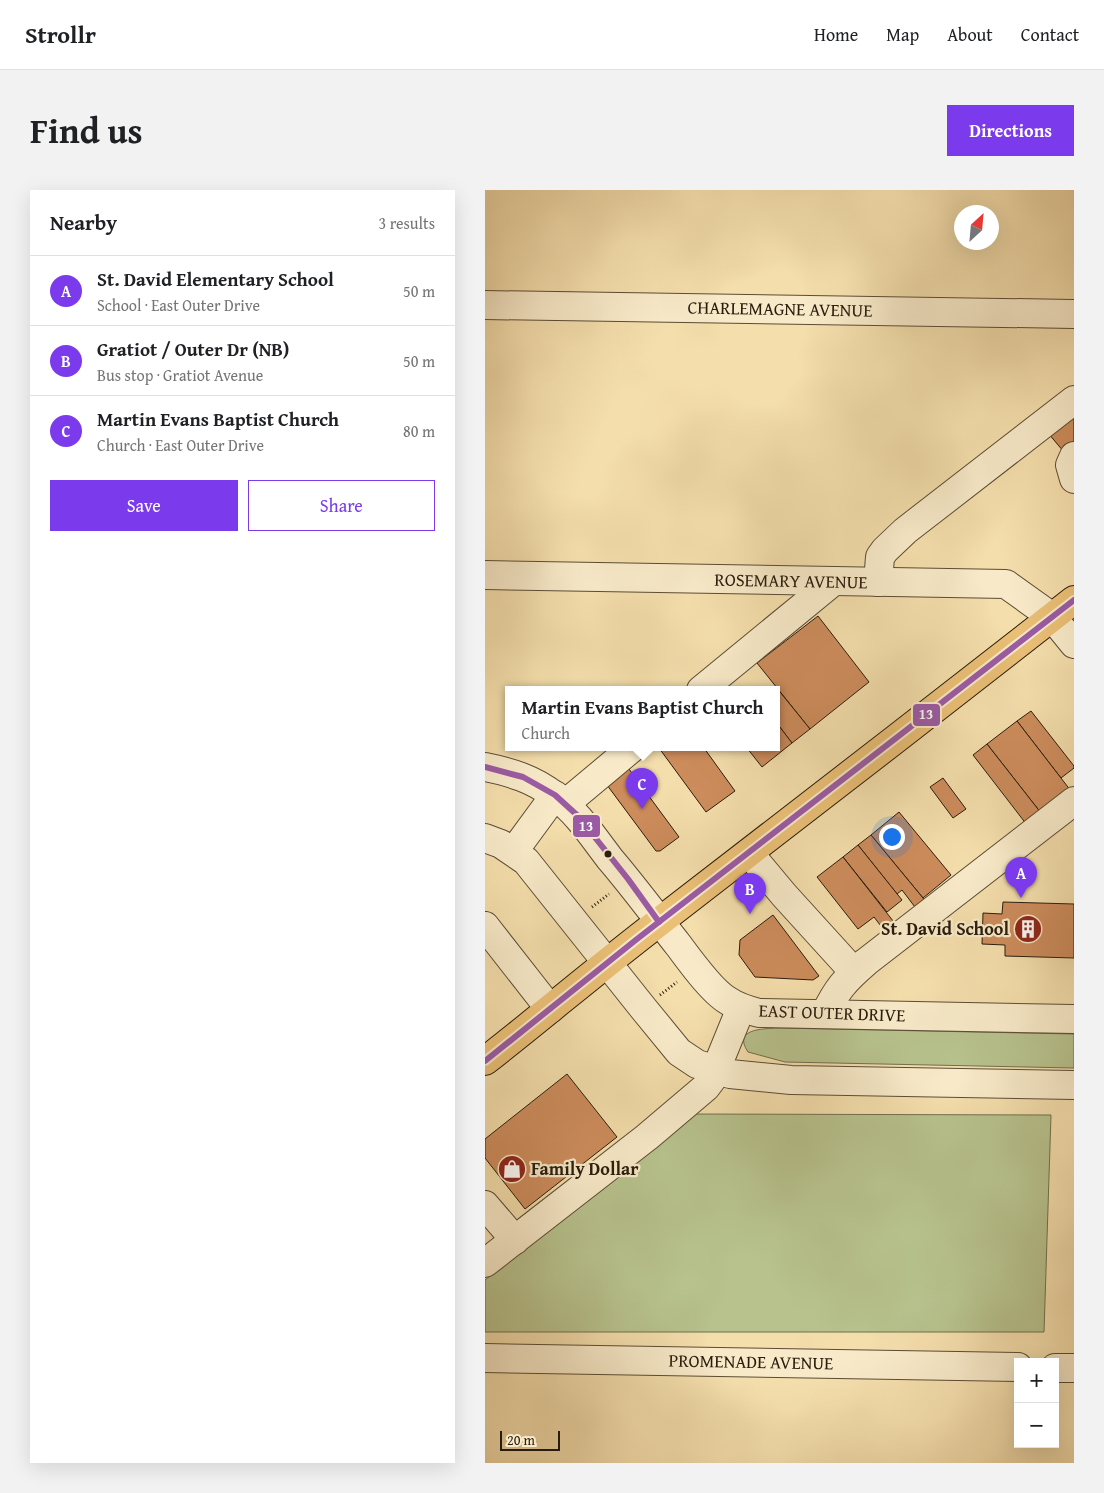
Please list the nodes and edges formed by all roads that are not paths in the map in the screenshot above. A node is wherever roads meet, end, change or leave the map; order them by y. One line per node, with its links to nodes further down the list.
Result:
1 (485, 305): 2 (street, CHARLEMAGNE AVENUE)
2 (1074, 314)
3 (1074, 400): 8 (street)
4 (1074, 456): 5 (street)
5 (1074, 479)
6 (485, 575): 7 (street, ROSEMARY AVENUE)
7 (834, 581): 8 (street, ROSEMARY AVENUE); 12 (street)
8 (878, 582): 10 (street, ROSEMARY AVENUE)
9 (1074, 600): 10 (main road)
10 (1053, 617): 11 (street, ROSEMARY AVENUE); 18 (main road)
11 (1074, 644)
12 (706, 686)
13 (628, 751): 15 (street)
14 (485, 767): 15 (street, EAST OUTER DRIVE)
15 (560, 800): 17 (street); 19 (street, EAST OUTER DRIVE)
16 (1074, 801): 22 (street)
17 (496, 847): 21 (street)
18 (749, 853): 19 (main road); 22 (street)
19 (659, 922): 21 (main road); 23 (street, EAST OUTER DRIVE)
20 (485, 926): 24 (street)
21 (607, 963): 24 (main road); 28 (street)
22 (854, 972): 25 (street)
23 (741, 1008): 25 (street, EAST OUTER DRIVE); 28 (street)
24 (550, 1009): 27 (main road)
25 (825, 1014): 26 (street, EAST OUTER DRIVE)
26 (1074, 1019)
27 (485, 1061)
28 (716, 1071): 29 (street); 31 (street)
29 (1074, 1085)
30 (485, 1204): 31 (street)
31 (515, 1240): 32 (street)
32 (485, 1263)
33 (485, 1358): 34 (street, PROMENADE AVENUE)
34 (1014, 1367)
35 (1059, 1368): 36 (street)
36 (1074, 1368)

